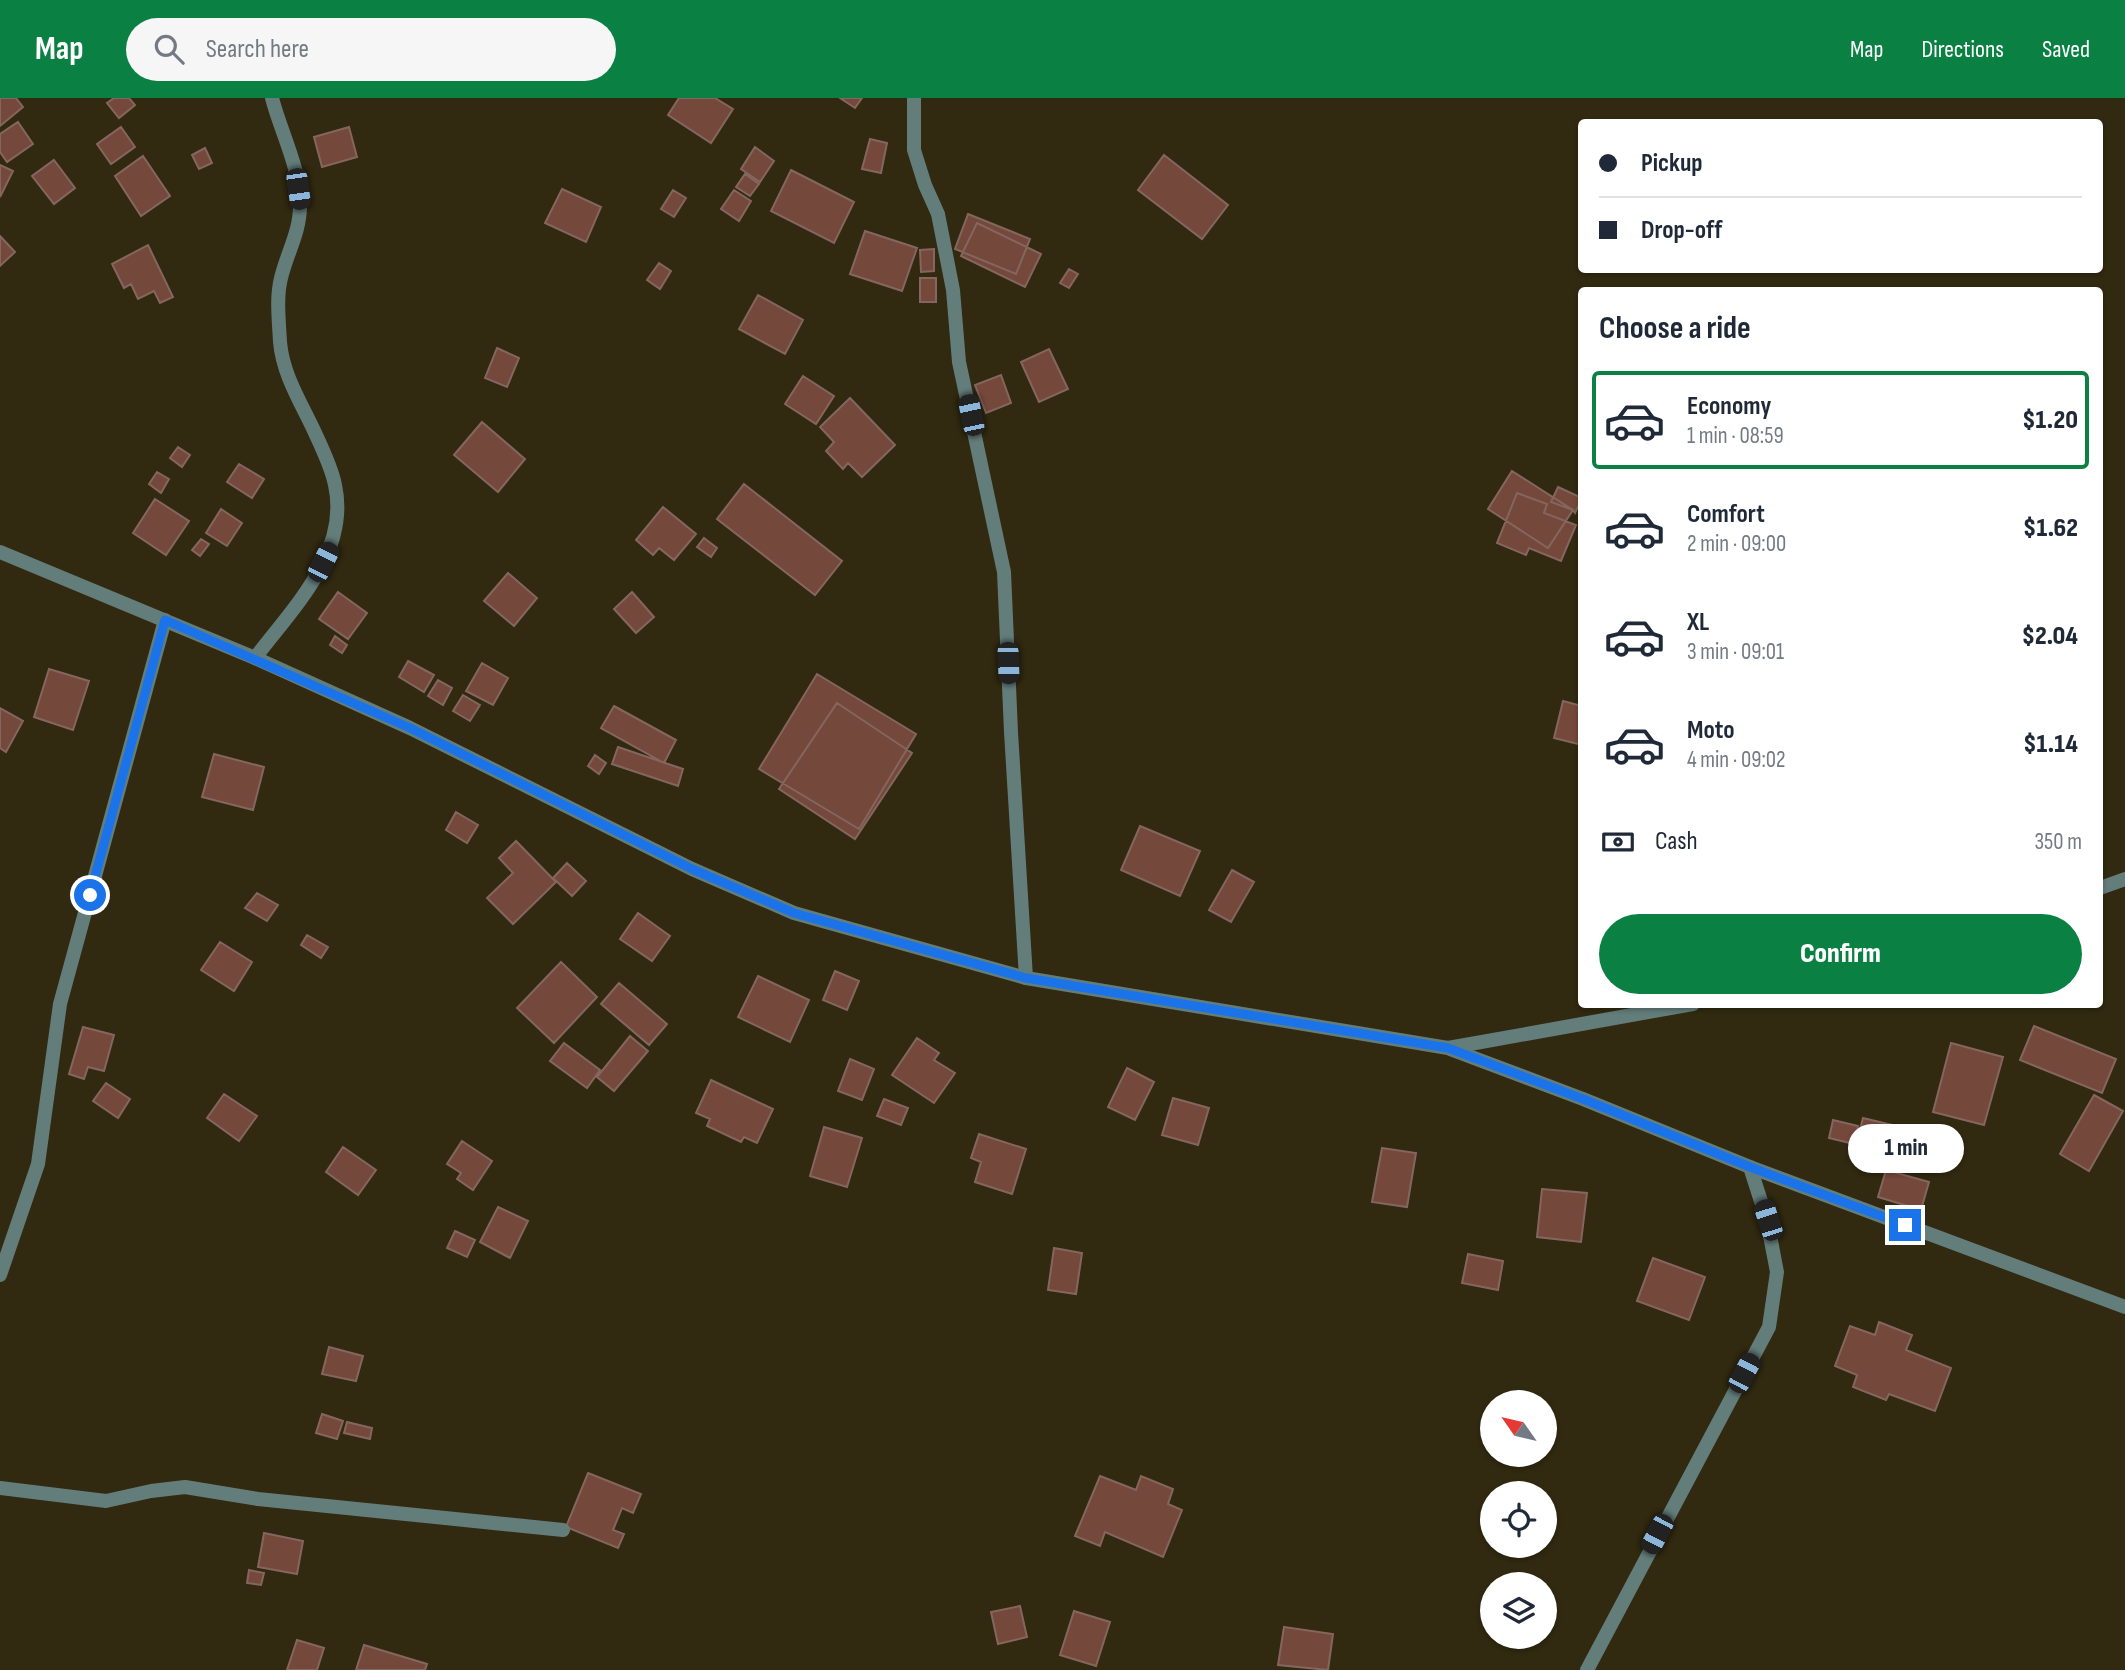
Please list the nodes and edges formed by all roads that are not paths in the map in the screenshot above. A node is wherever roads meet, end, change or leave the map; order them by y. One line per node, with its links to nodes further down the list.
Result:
1 (272, 98): 5 (street)
2 (914, 98): 8 (street)
3 (0, 552): 4 (street)
4 (165, 620): 5 (street); 12 (street)
5 (255, 658): 8 (street)
6 (2125, 879): 7 (street)
7 (2103, 887)
8 (1026, 978): 10 (street)
9 (1671, 1008): 10 (street)
10 (1448, 1048): 11 (street)
11 (1750, 1167): 13 (street); 16 (street)
12 (0, 1275)
13 (2125, 1307)
14 (0, 1488): 15 (street)
15 (564, 1530)
16 (1587, 1670)

